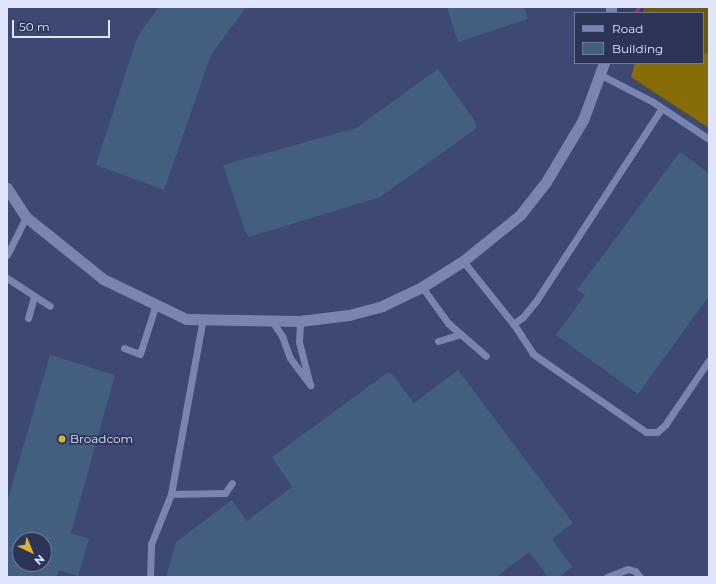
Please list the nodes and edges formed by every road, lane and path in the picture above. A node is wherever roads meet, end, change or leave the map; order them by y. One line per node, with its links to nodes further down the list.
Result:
1 (604, 64): 2 (street)
2 (601, 75): 3 (lane); 8 (street)
3 (662, 108): 4 (lane); 18 (lane)
4 (709, 139)
5 (7, 188): 6 (street)
6 (26, 217): 7 (lane); 12 (street)
7 (7, 255)
8 (463, 261): 10 (street); 18 (lane)
9 (7, 278): 11 (lane)
10 (422, 287): 17 (street); 19 (lane)
11 (34, 298): 13 (lane); 14 (lane)
12 (156, 304): 15 (street); 21 (lane)
13 (50, 306)
14 (28, 318)
15 (203, 318): 16 (street); 25 (lane)
16 (272, 321): 17 (street); 17 (lane)
17 (300, 321)
18 (513, 324): 23 (lane)
19 (461, 334): 20 (lane); 22 (lane)
20 (438, 341)
21 (124, 348)
22 (486, 356)
23 (709, 360)
24 (232, 484): 25 (lane)
25 (171, 494): 26 (lane)
26 (150, 577)
27 (607, 577): 28 (lane)
28 (640, 577)

